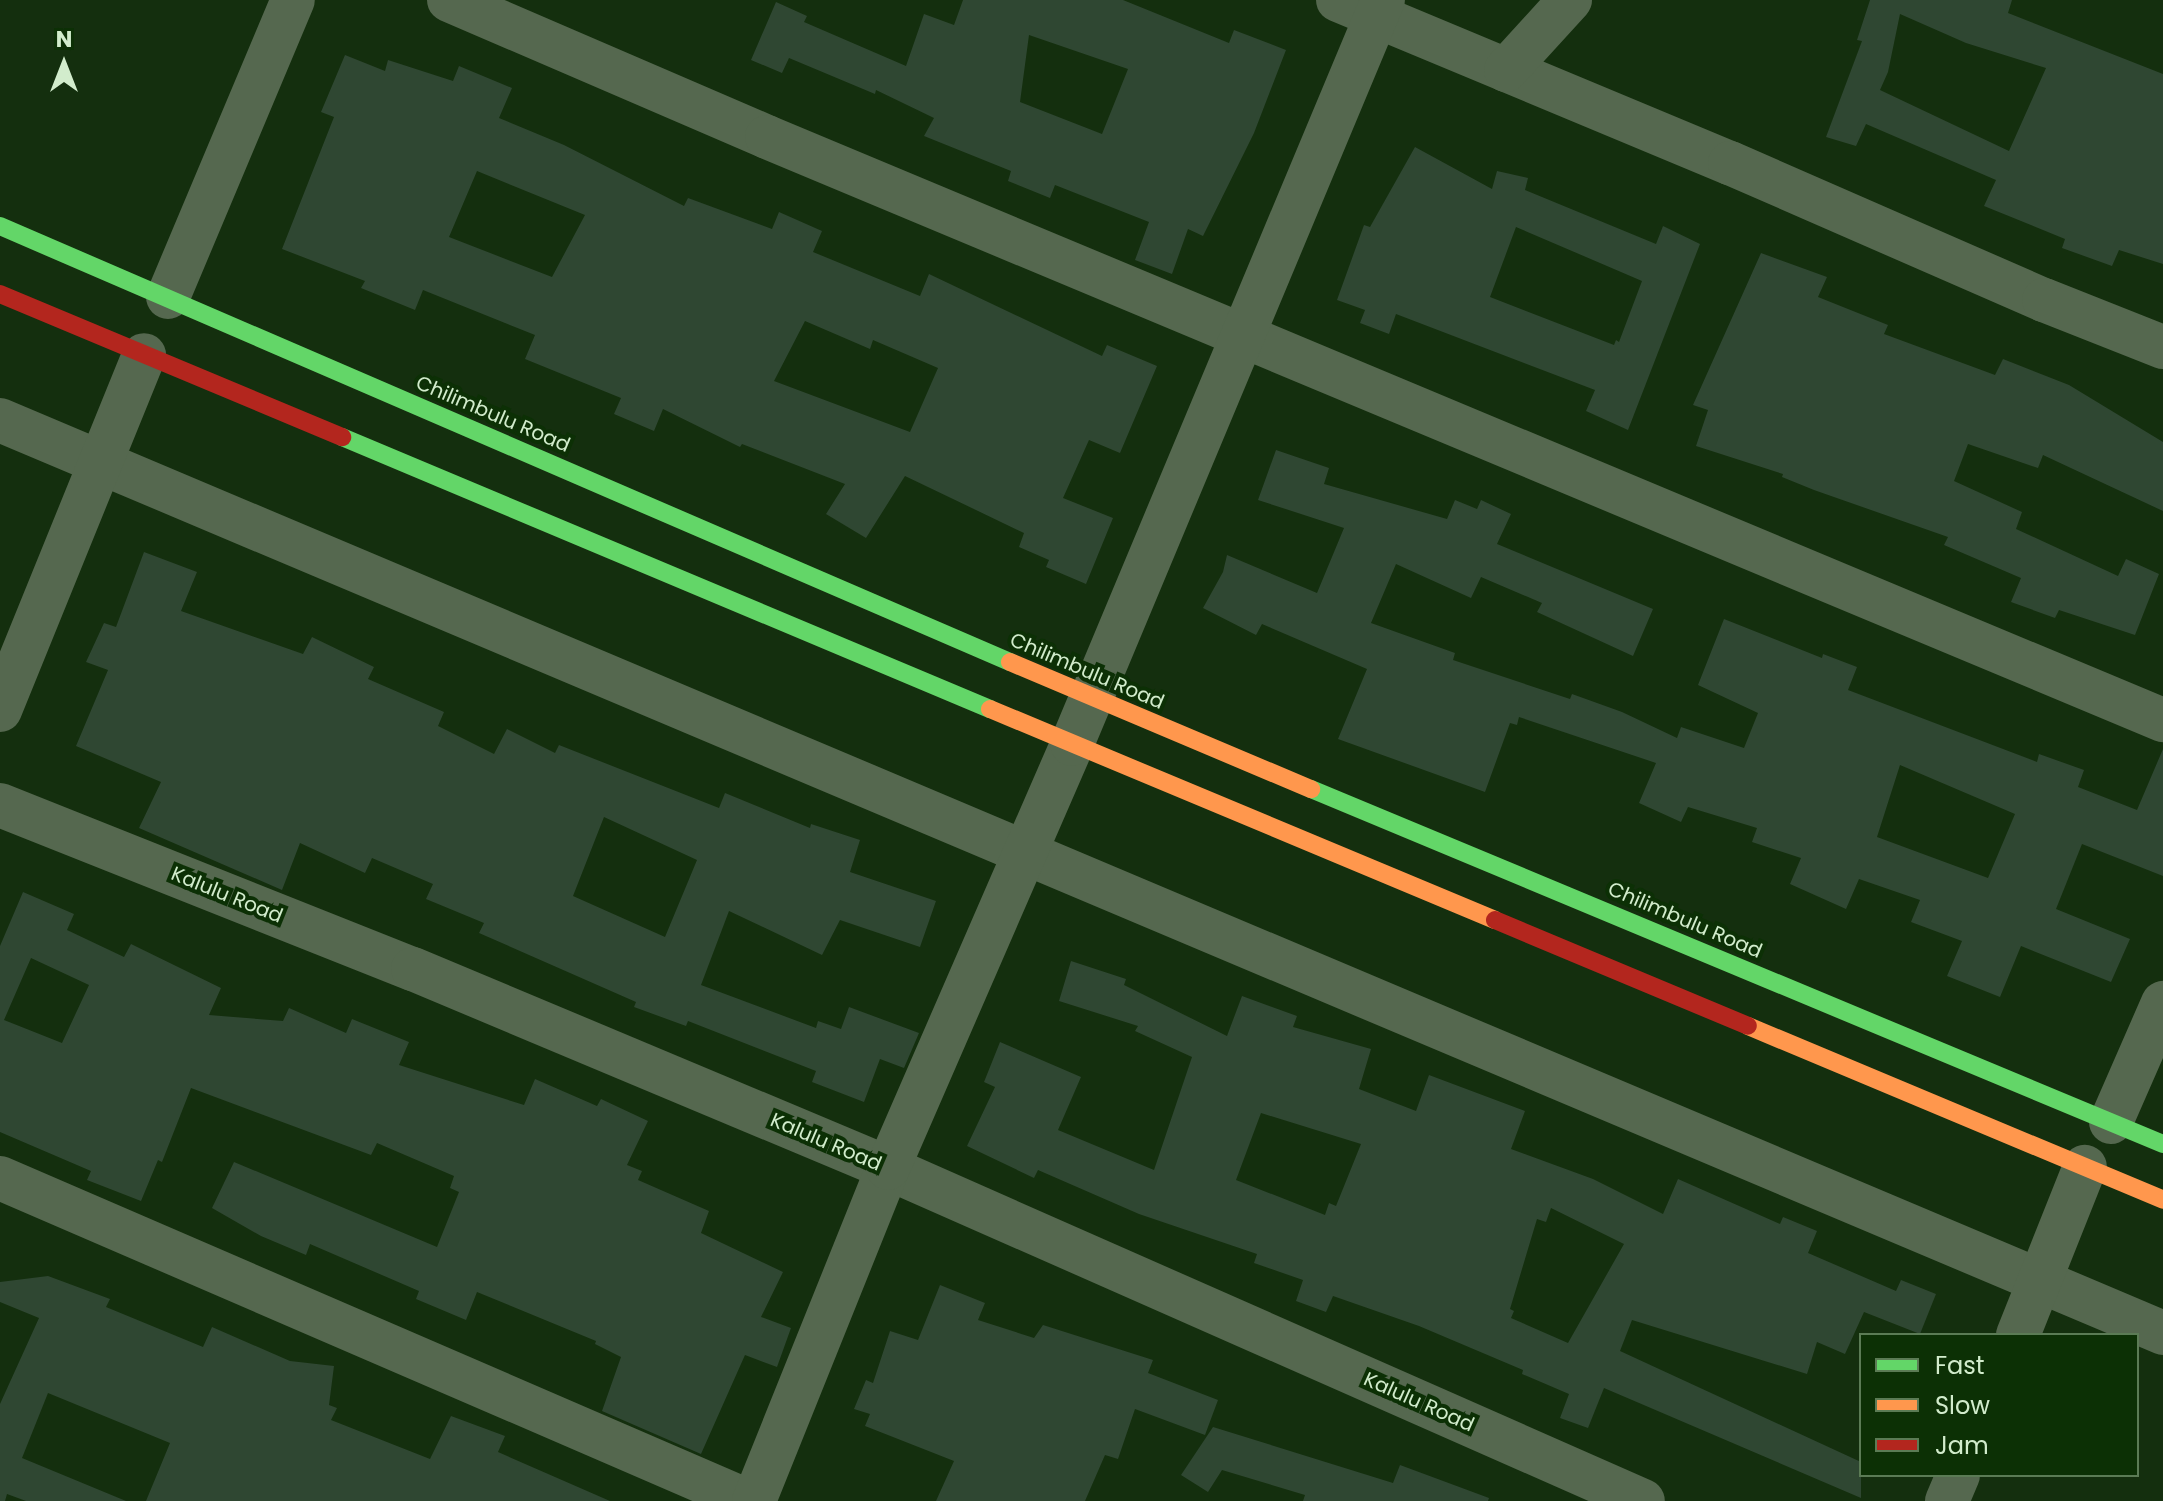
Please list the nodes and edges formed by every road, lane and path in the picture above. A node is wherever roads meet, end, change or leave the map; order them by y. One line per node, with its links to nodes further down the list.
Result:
1 (293, 0): 8 (street)
2 (449, 0): 9 (street)
3 (1570, 0): 5 (street)
4 (1366, 5): 5 (street); 9 (street)
5 (1506, 70): 10 (street)
6 (0, 226): 8 (main road, Chilimbulu Road)
7 (0, 294): 11 (main road)
8 (168, 297): 14 (main road, Chilimbulu Road)
9 (1242, 334): 14 (street); 16 (street)
10 (2163, 347)
11 (144, 355): 13 (street); 17 (main road)
12 (0, 420): 13 (street)
13 (100, 463): 15 (street); 19 (street)
14 (1090, 697): 17 (street); 21 (main road, Chilimbulu Road)
15 (0, 710)
16 (2163, 720)
17 (1072, 744): 19 (street); 23 (main road)
18 (0, 805): 24 (street, Kalulu Road)
19 (1026, 854): 24 (street); 27 (street)
20 (2163, 1003): 21 (street)
21 (2111, 1122): 22 (main road, Chilimbulu Road)
22 (2163, 1144)
23 (2085, 1167): 26 (main road); 27 (street)
24 (888, 1168): 32 (street); 33 (street, Kalulu Road)
25 (0, 1178): 31 (street)
26 (2163, 1200)
27 (2041, 1283): 28 (street); 29 (street)
28 (2019, 1333)
29 (2163, 1333)
30 (1957, 1477): 34 (street)
31 (748, 1501)
32 (754, 1501)
33 (1643, 1501)
34 (1947, 1501)

